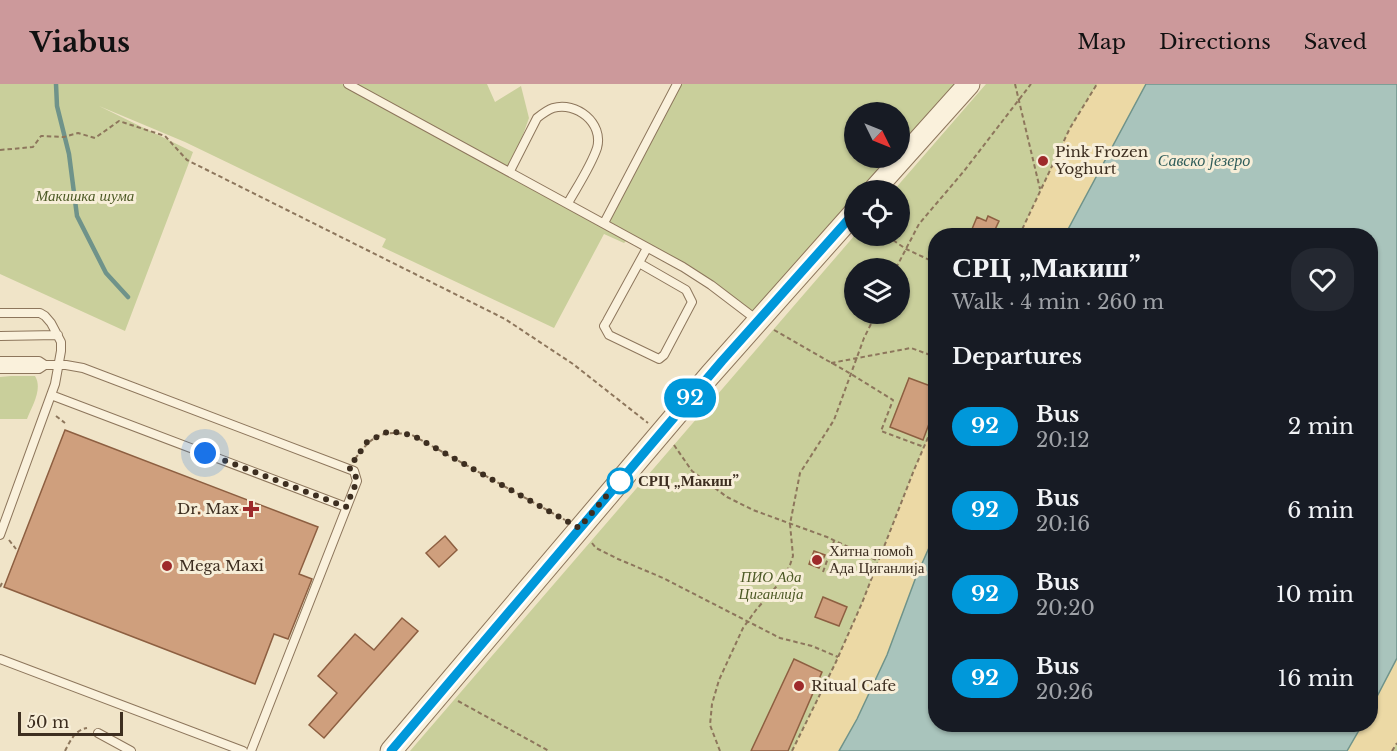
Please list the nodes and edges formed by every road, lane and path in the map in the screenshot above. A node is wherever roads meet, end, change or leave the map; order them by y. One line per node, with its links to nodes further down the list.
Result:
1 (348, 84): 9 (lane)
2 (677, 84): 13 (lane)
3 (969, 84): 10 (street)
4 (1015, 84): 7 (path)
5 (1031, 84): 7 (path)
6 (1096, 84): 11 (path)
7 (1019, 99): 11 (path); 18 (path)
8 (0, 150): 38 (path)
9 (510, 171): 12 (lane); 12 (lane)
10 (883, 180)
11 (1041, 190): 15 (path)
12 (568, 203): 13 (lane)
13 (604, 223): 17 (lane)
14 (844, 224): 23 (street)
15 (1023, 228)
16 (902, 246): 18 (path)
17 (647, 248): 21 (lane); 23 (lane)
18 (906, 249): 19 (path); 20 (path)
19 (901, 258)
20 (928, 259)
21 (639, 263): 21 (lane)
22 (0, 313): 25 (lane)
23 (758, 320): 30 (path); 38 (street)
24 (872, 324): 28 (path)
25 (58, 335): 26 (lane); 32 (lane)
26 (0, 336)
27 (928, 354): 28 (path)
28 (857, 357): 30 (path); 34 (path)
29 (0, 361): 31 (lane)
30 (831, 363): 34 (path)
31 (45, 365): 32 (lane); 33 (lane)
32 (59, 365): 35 (lane); 41 (lane)
33 (0, 369)
34 (851, 374): 40 (path); 43 (path)
35 (51, 395): 42 (lane); 45 (lane)
36 (54, 415): 37 (path)
37 (65, 423)
38 (663, 430): 43 (path); 44 (street)
39 (928, 438): 40 (path)
40 (924, 447): 50 (path)
41 (349, 468): 42 (lane); 44 (path)
42 (346, 507): 62 (lane)
43 (790, 524): 47 (path); 52 (path)
44 (579, 528): 55 (street)
45 (0, 535)
46 (9, 540): 49 (path)
47 (834, 541): 50 (path); 51 (path)
48 (596, 548): 52 (path)
49 (16, 549)
50 (878, 561): 53 (path)
51 (823, 572)
52 (748, 620): 53 (path); 65 (path)
53 (838, 657): 66 (path)
54 (0, 658): 61 (lane)
55 (442, 692): 63 (street); 64 (path)
56 (98, 733): 59 (path); 60 (lane)
57 (1397, 743): 58 (path)
58 (1394, 750)
59 (65, 751)
60 (131, 751)
61 (243, 751)
62 (250, 751)
63 (391, 751)
64 (549, 751)
65 (720, 751)
66 (792, 751)

